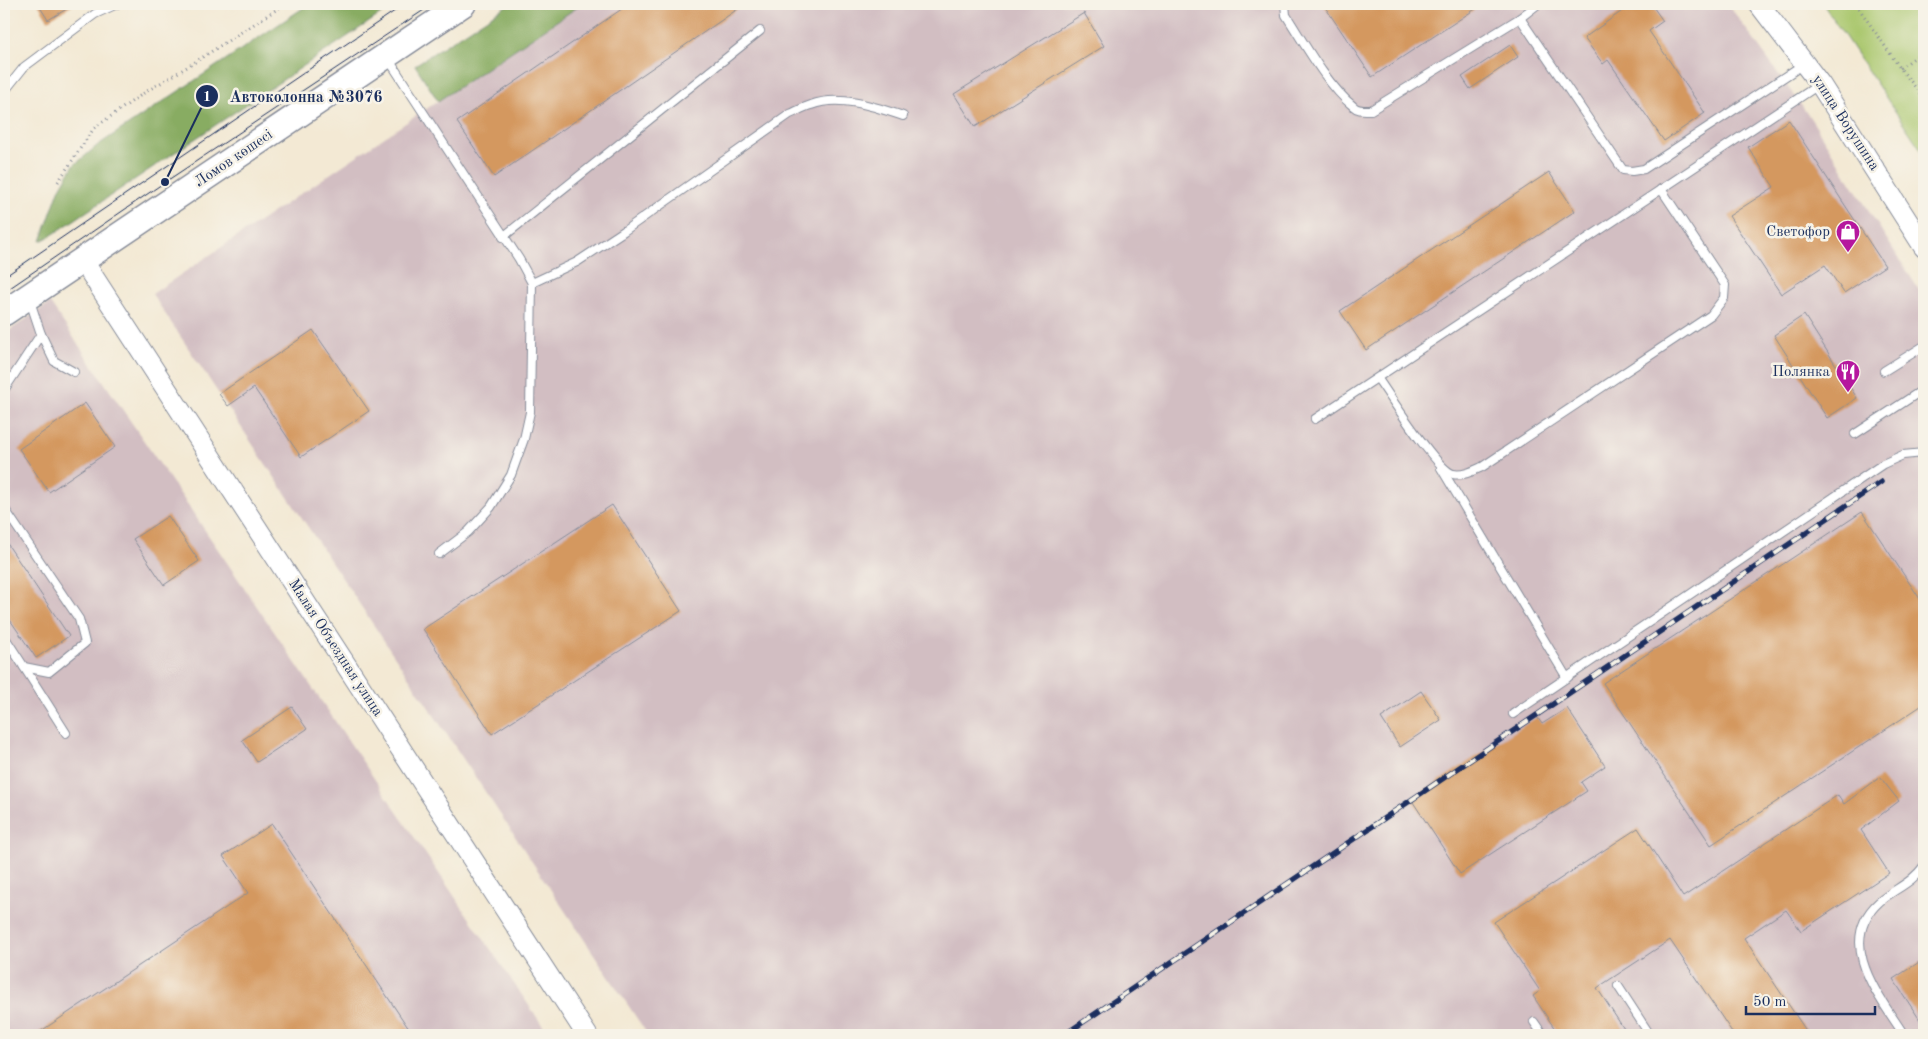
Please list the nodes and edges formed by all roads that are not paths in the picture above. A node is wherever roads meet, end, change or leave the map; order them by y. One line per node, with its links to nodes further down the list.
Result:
1 (117, 4): 11 (lane)
2 (463, 4): 8 (main road, Ломов көшесі)
3 (1285, 4): 6 (lane)
4 (1538, 4): 6 (lane)
5 (1759, 4): 9 (street, улица Ворушина)
6 (1520, 18): 9 (lane)
7 (760, 31): 14 (lane)
8 (386, 56): 14 (lane); 16 (main road, Ломов көшесі)
9 (1805, 63): 10 (street, улица Ворушина)
10 (1820, 84): 13 (lane); 15 (street, улица Ворушина)
11 (4, 92)
12 (903, 116): 17 (lane)
13 (1661, 189): 24 (lane); 30 (lane)
14 (503, 237): 17 (lane)
15 (1924, 247)
16 (83, 261): 18 (main road, Ломов көшесі); 41 (street, Малая Объездная улица)
17 (532, 282): 32 (lane)
18 (28, 296): 19 (main road, Ломов көшесі); 20 (lane)
19 (4, 313)
20 (41, 334): 23 (lane); 26 (lane)
21 (1924, 346): 22 (lane)
22 (1884, 371)
23 (74, 372)
24 (1378, 379): 27 (lane); 30 (lane)
25 (1924, 389): 28 (lane)
26 (4, 390)
27 (1315, 419)
28 (1855, 434)
29 (1924, 453): 35 (lane)
30 (1438, 463): 35 (lane)
31 (4, 508): 34 (lane)
32 (439, 554)
33 (4, 636): 34 (lane)
34 (24, 667): 37 (lane)
35 (1567, 678): 36 (lane)
36 (1513, 714)
37 (66, 734)
38 (1924, 866): 44 (lane)
39 (1618, 986): 43 (lane)
40 (1534, 1022): 42 (lane)
41 (587, 1035)
42 (1543, 1035)
43 (1650, 1035)
44 (1904, 1035)

